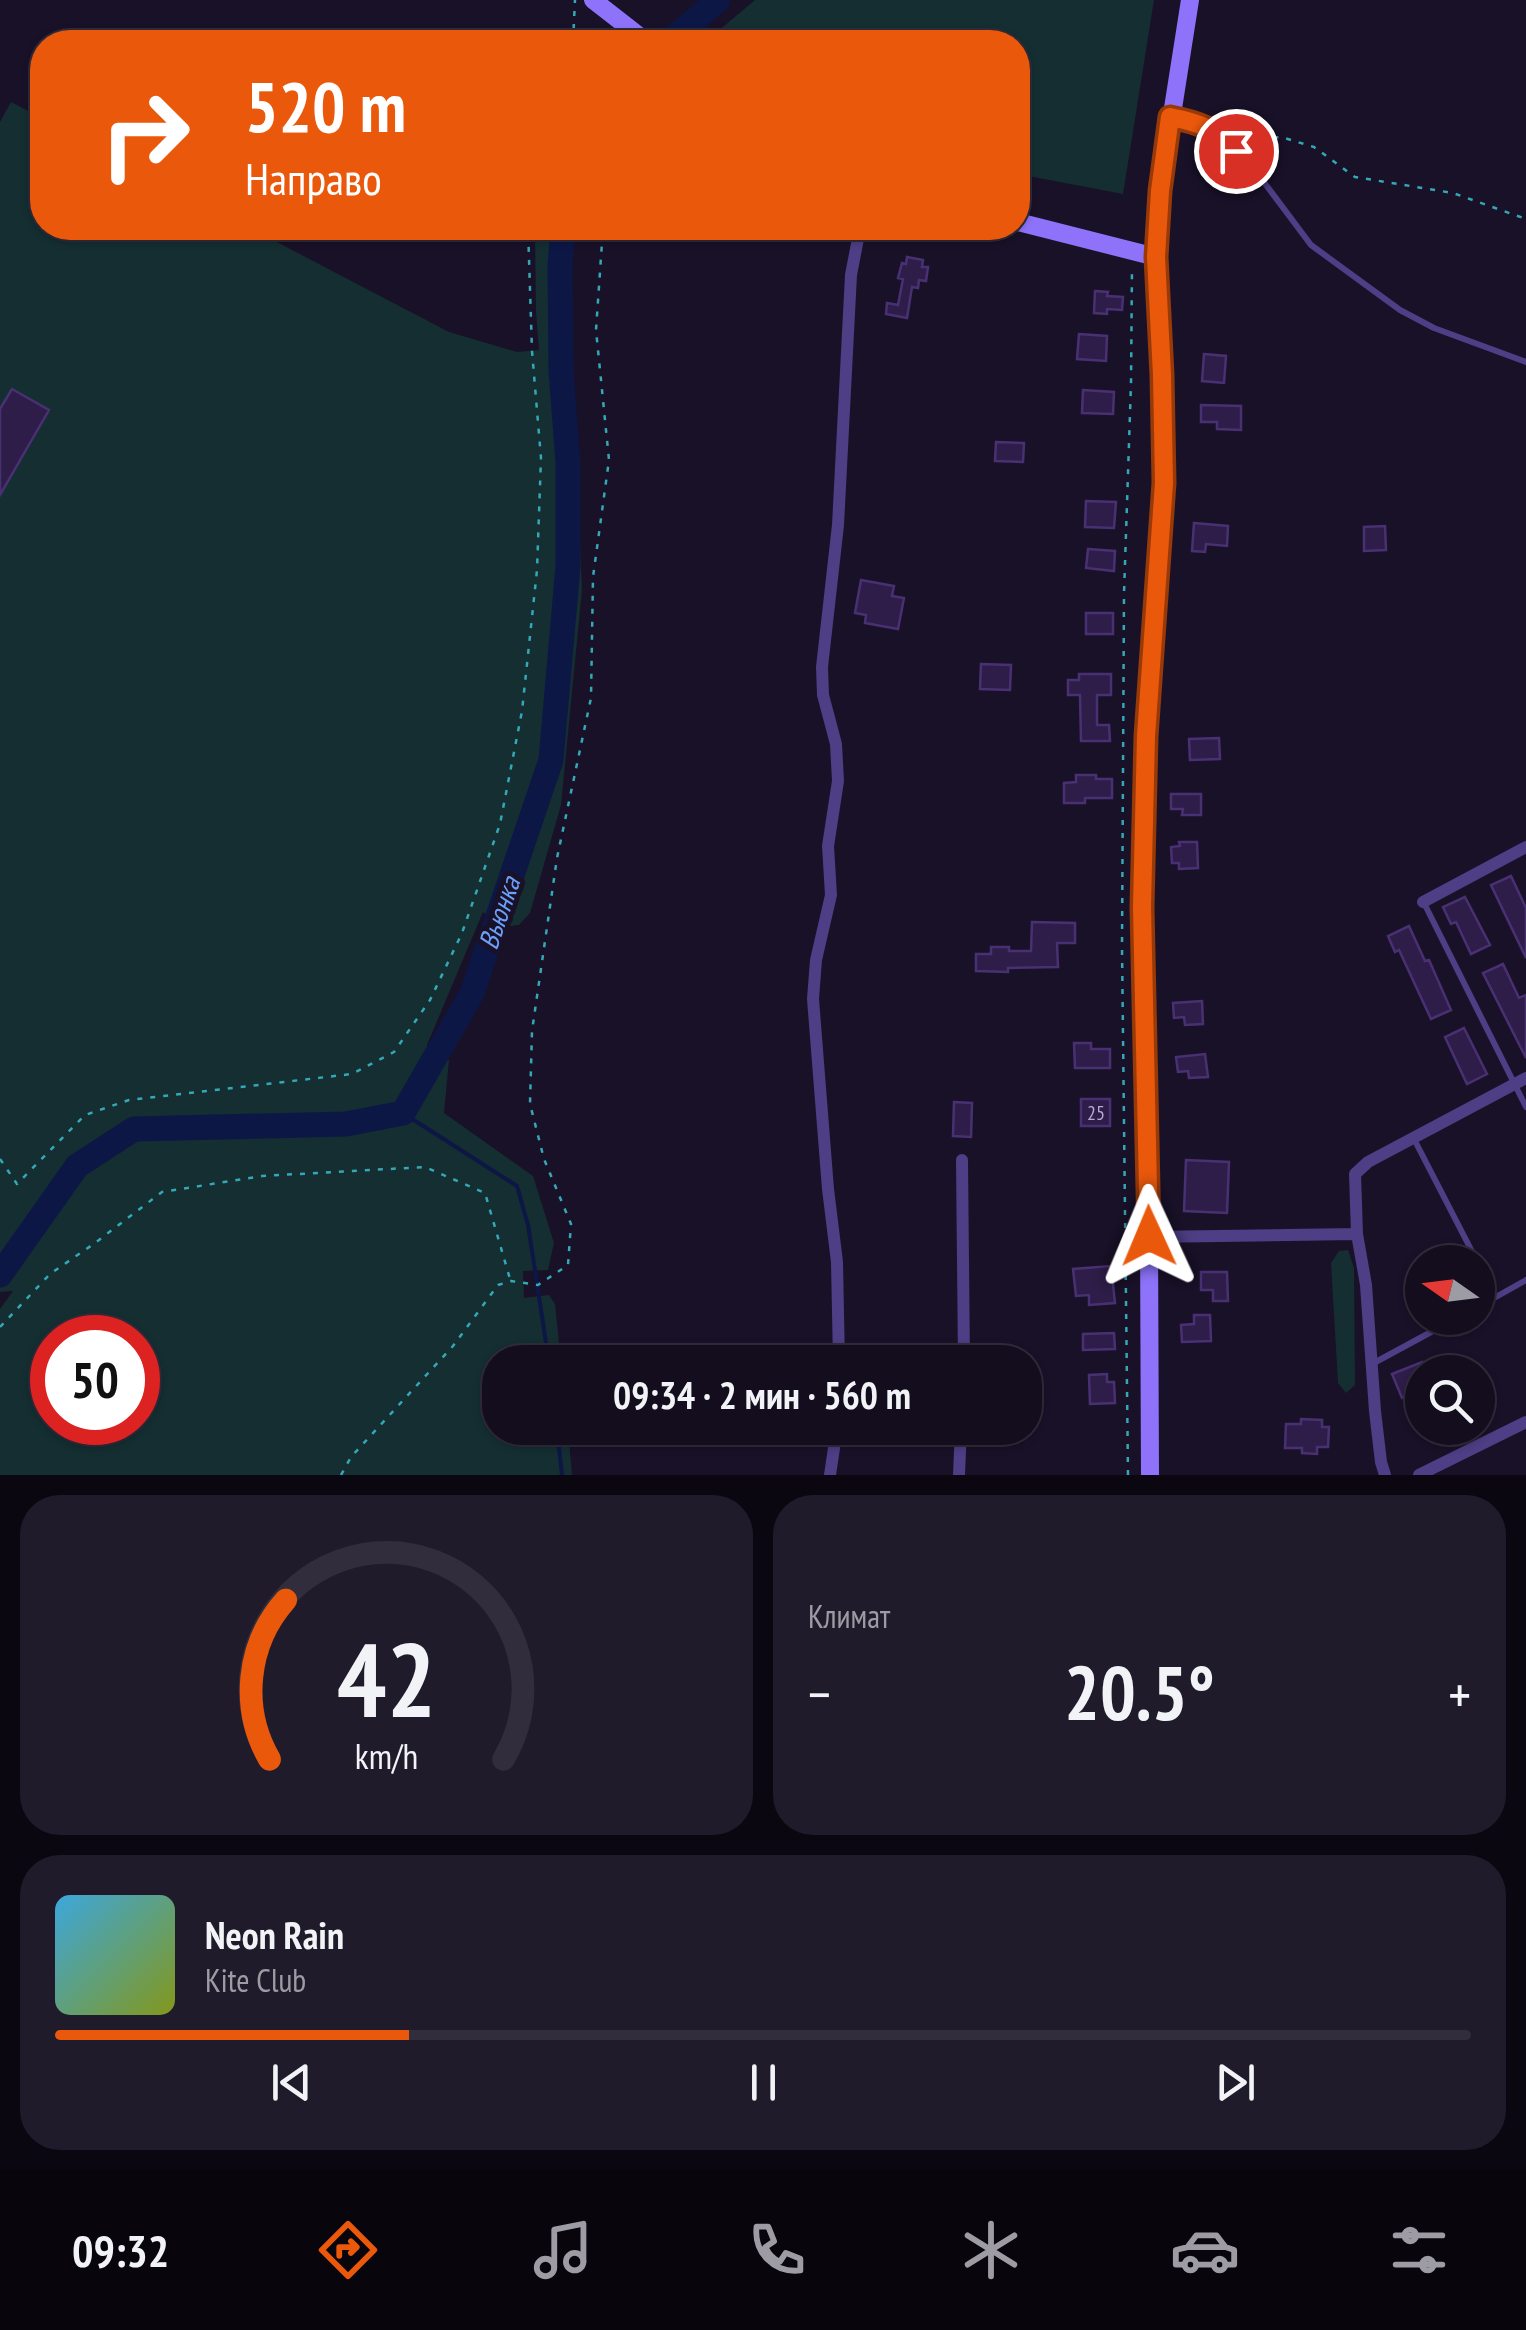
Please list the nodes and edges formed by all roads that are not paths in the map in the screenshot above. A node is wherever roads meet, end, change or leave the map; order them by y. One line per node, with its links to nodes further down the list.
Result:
1 (594, 0): 3 (main road)
2 (1190, 0): 4 (main road)
3 (633, 30)
4 (1170, 117): 7 (main road); 8 (lane)
5 (1030, 225): 7 (main road)
6 (858, 240): 21 (street)
7 (1156, 257): 16 (main road)
8 (1526, 362)
9 (1525, 851): 10 (street)
10 (1423, 902): 11 (lane)
11 (1520, 1081): 12 (lane); 13 (street)
12 (1526, 1107)
13 (1413, 1137): 15 (street); 17 (lane)
14 (962, 1160): 22 (street)
15 (1357, 1234): 16 (street); 23 (street)
16 (1149, 1236): 29 (main road)
17 (1469, 1245)
18 (1526, 1280): 19 (lane)
19 (1495, 1297)
20 (1426, 1335): 23 (lane)
21 (839, 1345)
22 (964, 1345)
23 (1372, 1364): 30 (street)
24 (1526, 1422): 31 (street)
25 (834, 1445): 27 (street)
26 (960, 1445): 28 (street)
27 (830, 1475)
28 (959, 1475)
29 (1150, 1475)
30 (1385, 1475)
31 (1419, 1475)

